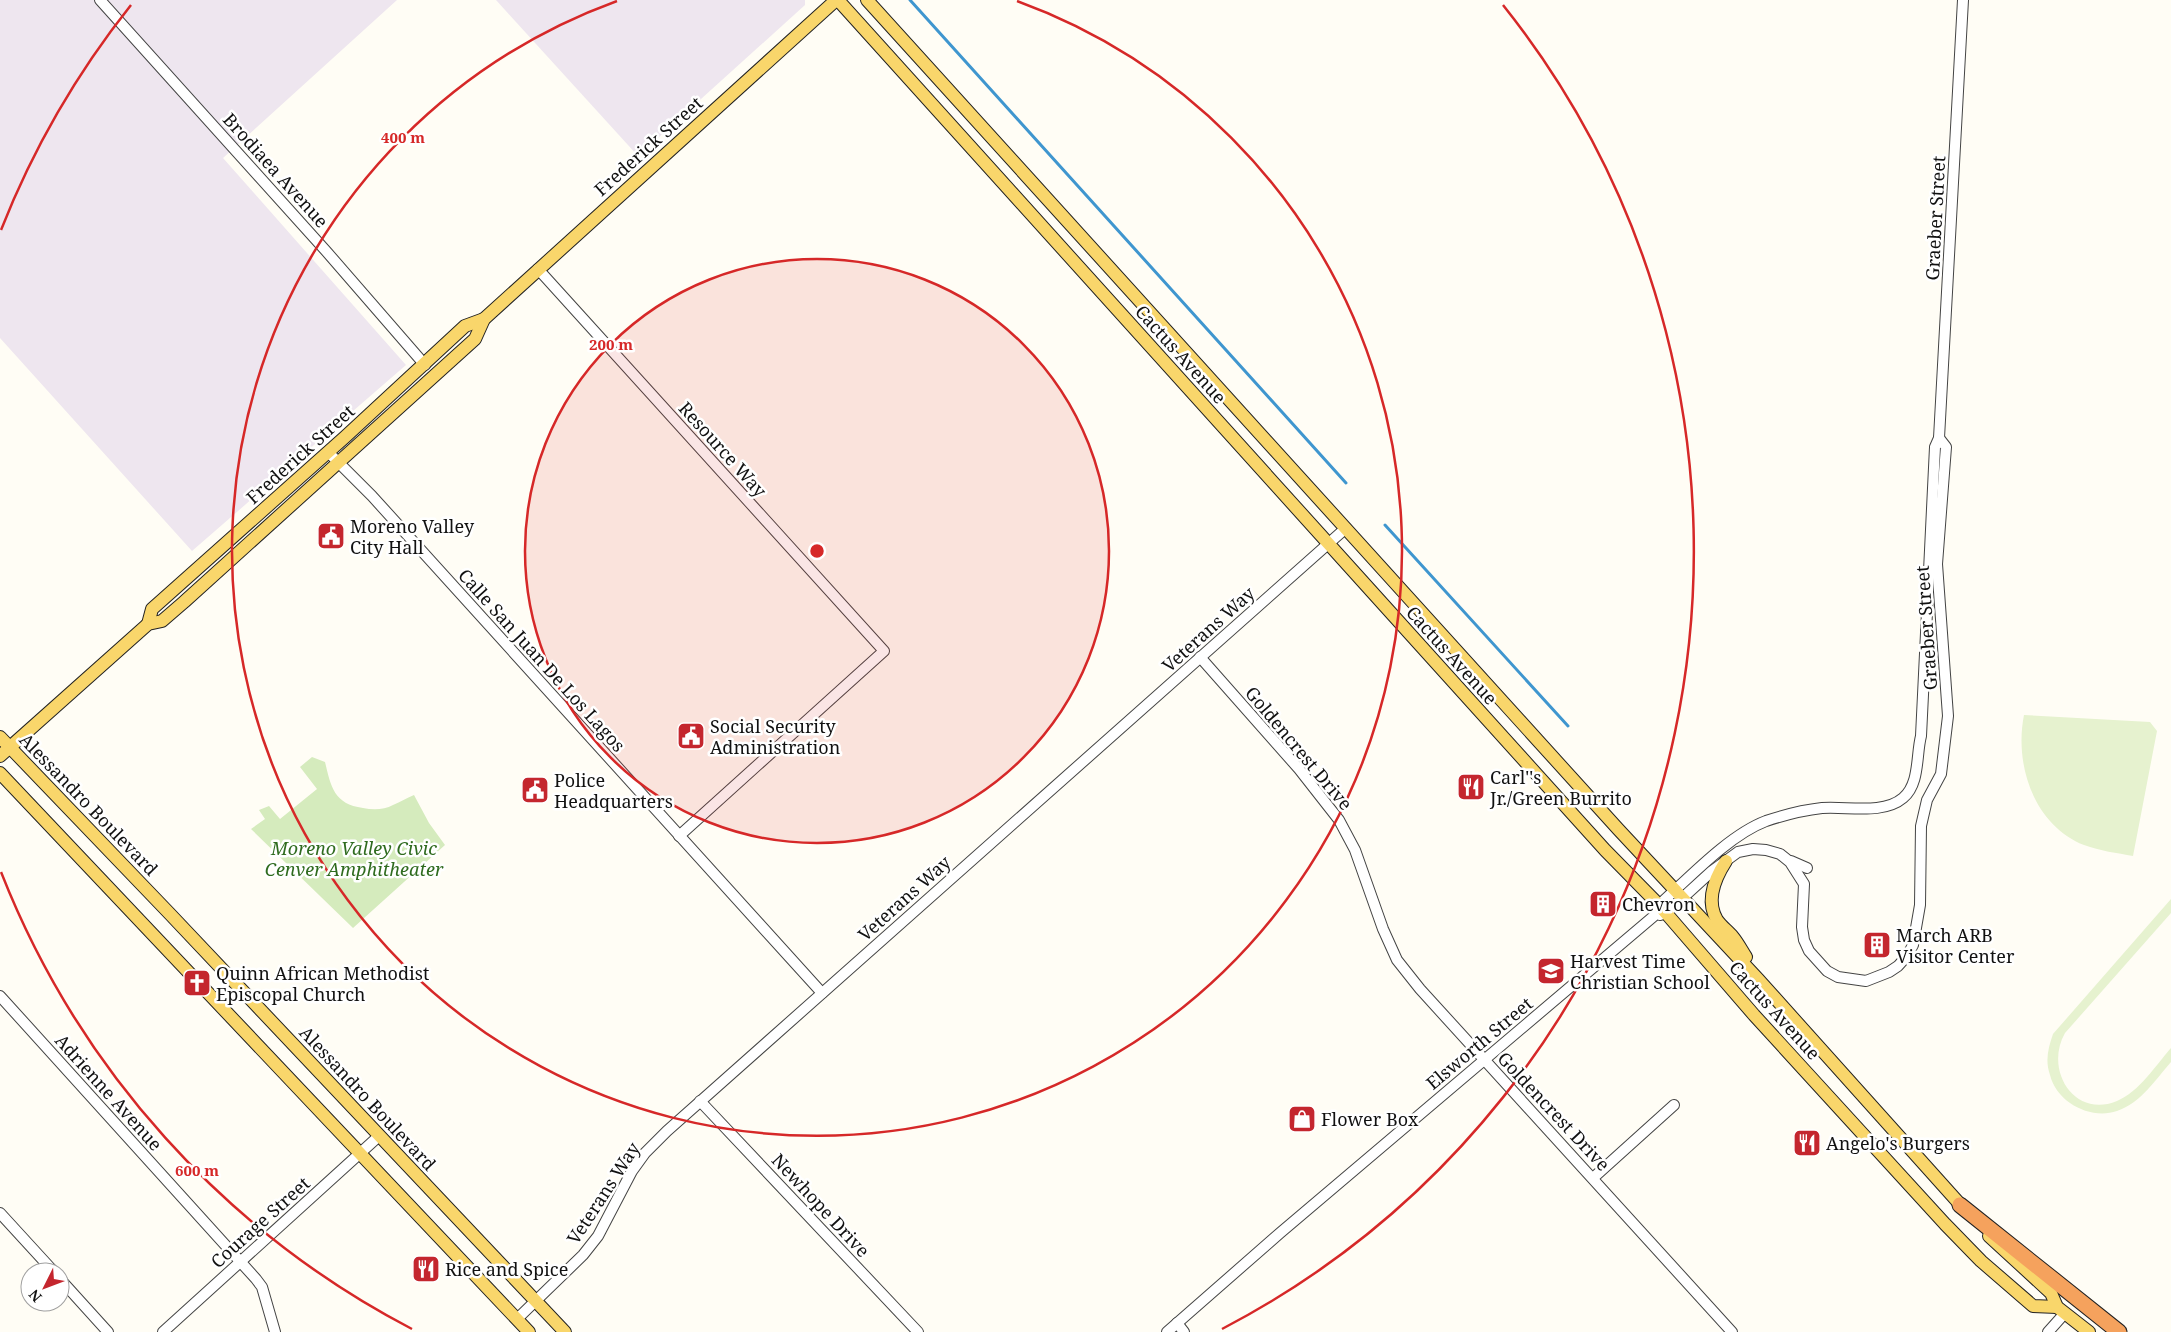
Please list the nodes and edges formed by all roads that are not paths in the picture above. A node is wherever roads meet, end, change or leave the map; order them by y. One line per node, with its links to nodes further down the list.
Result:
1 (100, 0): 7 (street, Brodiaea Avenue)
2 (837, 0): 5 (main road, Frederick Street); 13 (main road, Cactus Avenue)
3 (867, 0): 12 (main road, Cactus Avenue)
4 (1963, 0): 8 (street, Graeber Street)
5 (538, 269): 6 (main road, Frederick Street); 20 (street, Resource Way)
6 (484, 319): 7 (main road, Frederick Street); 10 (main road, Frederick Street)
7 (425, 365): 9 (main road, Frederick Street)
8 (1939, 438): 21 (street, Graeber Street); 24 (street, Graeber Street)
9 (328, 452): 10 (street, Calle San Juan De Los Lagos); 11 (main road, Frederick Street)
10 (338, 462): 14 (main road, Frederick Street); 20 (street, Calle San Juan De Los Lagos)
11 (248, 523): 14 (main road); 15 (main road, Frederick Street)
12 (1346, 528): 13 (street, Veterans Way); 24 (main road, Cactus Avenue)
13 (1328, 544): 16 (street, Veterans Way); 25 (main road, Cactus Avenue)
14 (184, 602): 15 (main road, Frederick Street)
15 (148, 624): 18 (main road, Frederick Street)
16 (1200, 658): 27 (street, Veterans Way); 29 (street, Goldencrest Drive)
17 (0, 737): 18 (main road, Alessandro Boulevard)
18 (5, 752): 32 (main road, Alessandro Boulevard)
19 (0, 773): 33 (main road)
20 (679, 836): 27 (street, Calle San Juan De Los Lagos)
21 (1785, 858): 22 (street); 23 (street)
22 (1726, 861): 24 (street); 26 (main road)
23 (1807, 868)
24 (1680, 893): 25 (street, Elsworth Street); 26 (main road, Cactus Avenue)
25 (1660, 912): 29 (street, Elsworth Street); 41 (main road, Cactus Avenue)
26 (1758, 979): 35 (main road, Cactus Avenue)
27 (822, 993): 30 (street, Veterans Way)
28 (0, 996): 38 (street, Adrienne Avenue)
29 (1484, 1060): 34 (street, Goldencrest Drive); 43 (street, Elsworth Street)
30 (700, 1101): 40 (street, Veterans Way); 49 (street, Newhope Drive)
31 (1674, 1105): 34 (street)
32 (379, 1136): 33 (street, Courage Street); 40 (main road, Alessandro Boulevard)
33 (359, 1152): 38 (street, Courage Street); 42 (main road)
34 (1593, 1178): 52 (street, Goldencrest Drive)
35 (1960, 1205): 41 (main road, Cactus Avenue); 55 (highway)
36 (0, 1213): 37 (street)
37 (45, 1262)
38 (240, 1262): 45 (street, Courage Street); 46 (street, Adrienne Avenue)
39 (70, 1290): 44 (street)
40 (536, 1301): 42 (street, Veterans Way); 48 (main road, Alessandro Boulevard)
41 (2061, 1310): 53 (street); 54 (main road, Cactus Avenue)
42 (517, 1319): 47 (main road)
43 (1177, 1323): 50 (street, Elsworth Street); 51 (street)
44 (108, 1332)
45 (163, 1332)
46 (275, 1332)
47 (529, 1332)
48 (565, 1332)
49 (918, 1332)
50 (1167, 1332)
51 (1184, 1332)
52 (1732, 1332)
53 (2048, 1332)
54 (2089, 1332)
55 (2118, 1332)

